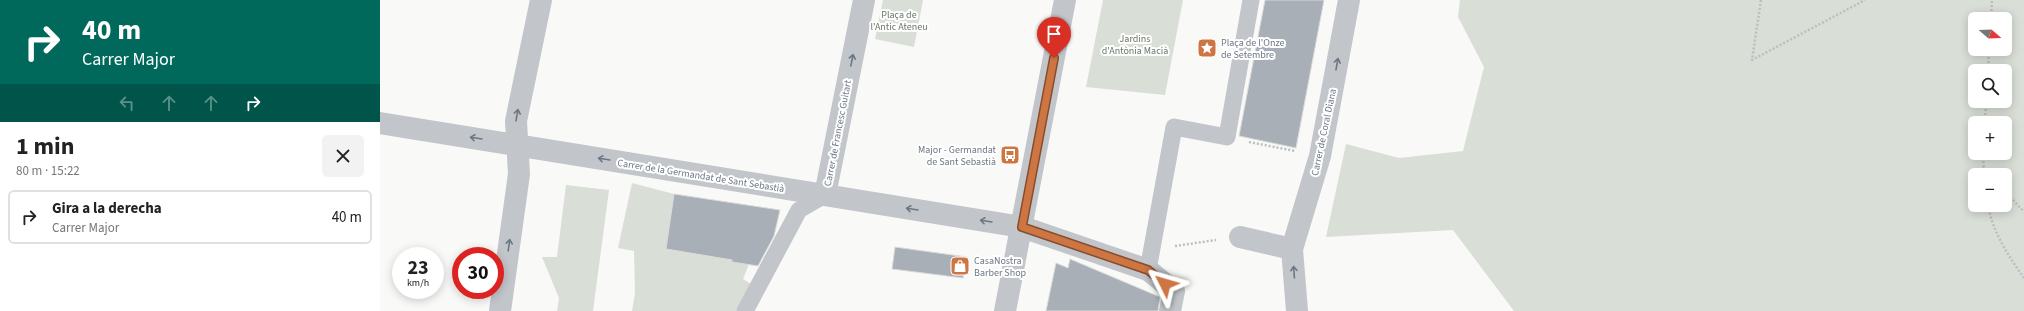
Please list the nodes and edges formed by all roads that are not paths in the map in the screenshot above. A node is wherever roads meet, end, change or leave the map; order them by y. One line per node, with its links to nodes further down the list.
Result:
1 (541, 0): 7 (street, one-way to 1)
2 (864, 0): 8 (street, Carrer de Francesc Guitart, one-way to 2)
3 (1065, 0): 9 (street)
4 (1251, 0): 12 (street)
5 (1349, 0): 11 (street, Carrer de Coral Diana, one-way to 5)
6 (380, 123): 7 (street, Carrer de la Germandat de Sant Sebastià, one-way to 6)
7 (517, 145): 8 (street, Carrer de la Germandat de Sant Sebastià, one-way to 7); 13 (street, one-way to 7)
8 (825, 195): 9 (street, Carrer de la Germandat de Sant Sebastià, one-way to 8); 14 (street, Carrer de Francesc Guitart)
9 (1022, 227): 12 (street, Carrer de la Germandat de Sant Sebastià); 15 (street)
10 (1240, 237): 11 (street)
11 (1292, 249): 17 (street, Carrer de Coral Diana, one-way to 11)
12 (1148, 270): 16 (street)
13 (500, 311)
14 (746, 311)
15 (1005, 311)
16 (1170, 311)
17 (1297, 311)

